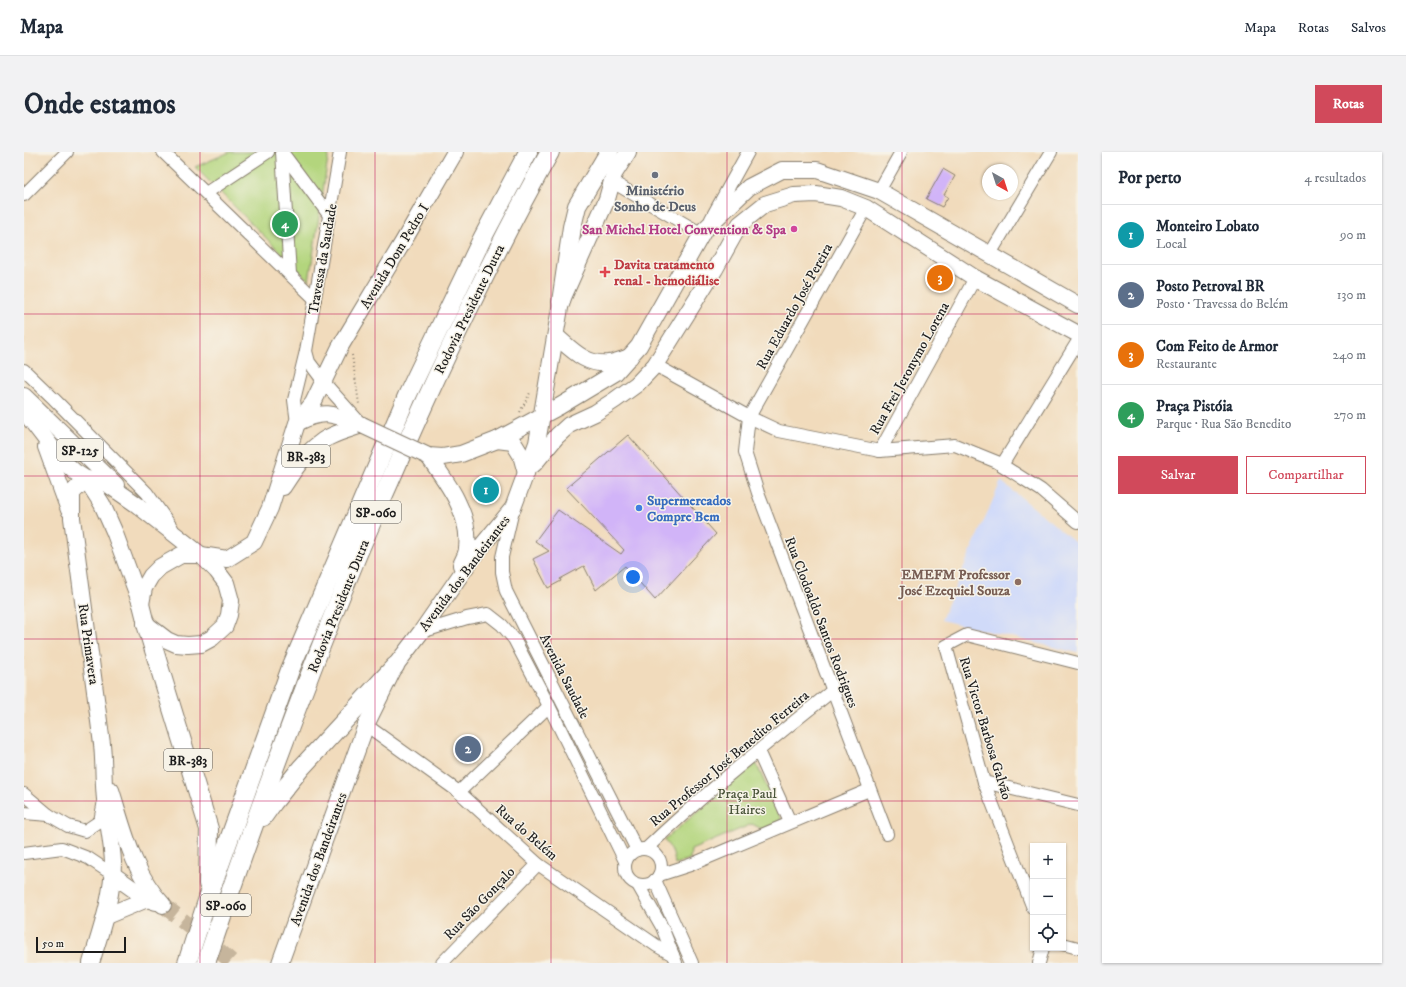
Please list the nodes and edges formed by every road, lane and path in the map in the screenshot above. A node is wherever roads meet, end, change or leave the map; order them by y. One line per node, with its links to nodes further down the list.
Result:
1 (67, 152): 22 (street)
2 (268, 152): 21 (street)
3 (282, 152): 25 (street); 31 (street)
4 (340, 152): 17 (street, Travessa da Saudade)
5 (347, 152): 17 (street, Travessa da Saudade)
6 (455, 152): 45 (main road, Avenida Dom Pedro I)
7 (528, 152): 98 (highway, Rodovia Presidente Dutra / SP-060)
8 (550, 152): 19 (highway, Rodovia Presidente Dutra / SP-060)
9 (557, 152): 19 (highway)
10 (609, 152): 35 (highway)
11 (628, 152): 23 (main road, Avenida dos Bandeirantes)
12 (635, 152): 18 (street, Avenida dos Bandeirantes)
13 (748, 152): 27 (street)
14 (901, 152): 20 (street)
15 (1051, 152): 29 (street)
16 (169, 153): 21 (street)
17 (338, 166): 25 (street, Travessa da Saudade)
18 (616, 184): 23 (street, Avenida dos Bandeirantes); 27 (street)
19 (530, 187): 90 (highway, Rodovia Presidente Dutra / SP-060)
20 (878, 191): 26 (main road); 27 (main road)
21 (206, 193): 31 (street)
22 (24, 195)
23 (607, 199): 35 (main road, Avenida dos Bandeirantes)
24 (866, 208): 28 (main road); 33 (main road); 51 (street, Rua Eduardo José Pereira)
25 (329, 215): 34 (street, Travessa da Saudade)
26 (935, 224): 28 (main road); 29 (main road)
27 (703, 232): 30 (main road)
28 (923, 245): 32 (main road)
29 (990, 254): 36 (main road)
30 (684, 265): 33 (main road); 42 (main road)
31 (290, 274): 34 (street)
32 (975, 278): 37 (main road); 56 (street, Rua Frei Jeronymo Lorena)
33 (708, 279): 43 (main road)
34 (315, 299): 40 (street, Travessa da Saudade)
35 (561, 302): 38 (main road, Avenida dos Bandeirantes)
36 (1078, 306)
37 (1078, 334)
38 (556, 336): 42 (main road); 50 (main road, Avenida dos Bandeirantes)
39 (1078, 341): 58 (street)
40 (306, 351): 45 (street); 52 (street, Travessa da Saudade)
41 (352, 355): 53 (path)
42 (630, 357): 50 (main road)
43 (655, 364): 51 (street); 59 (main road)
44 (24, 370): 67 (street)
45 (324, 380): 52 (main road, Avenida Dom Pedro I); 53 (street)
46 (533, 388): 49 (path)
47 (24, 396): 61 (main road, SP-125)
48 (24, 411): 54 (main road, SP-125)
49 (518, 414)
50 (542, 415): 55 (main road); 59 (main road, Avenida dos Bandeirantes)
51 (749, 417): 56 (street); 75 (street, Rua Clodoaldo Santos Rodrigues)
52 (297, 423): 53 (main road); 62 (main road, BR-383)
53 (362, 425): 57 (main road, bridge); 62 (main road, BR-383)
54 (42, 436): 60 (main road, SP-125); 64 (main road)
55 (497, 440): 57 (main road); 59 (main road)
56 (880, 451): 58 (street)
57 (428, 456): 69 (main road)
58 (1002, 465): 65 (street)
59 (526, 473): 63 (main road, Avenida dos Bandeirantes)
60 (86, 480): 61 (main road); 64 (main road); 66 (main road, SP-125)
61 (136, 504): 66 (main road); 67 (main road, SP-125)
62 (270, 508): 68 (main road, BR-383)
63 (514, 508): 69 (main road, Avenida dos Bandeirantes); 91 (street, Avenida Saudade)
64 (72, 518): 79 (main road, Rua Primavera)
65 (1078, 522)
66 (114, 532): 70 (main road, SP-125)
67 (181, 540): 68 (main road, SP-125)
68 (201, 556): 70 (main road); 71 (main road)
69 (454, 585): 72 (main road, Avenida dos Bandeirantes)
70 (141, 604): 71 (main road, SP-125)
71 (146, 624): 98 (highway, BR-383)
72 (421, 632): 74 (main road, Avenida dos Bandeirantes); 76 (street, Avenida Saudade)
73 (1078, 662): 80 (street, Rua Victor Barbosa Galvão)
74 (395, 666): 77 (main road, Avenida dos Bandeirantes); 90 (highway)
75 (832, 691): 78 (street, Rua Professor José Benedito Ferreira); 81 (street, Rua Clodoaldo Santos Rodrigues)
76 (549, 706): 82 (street); 93 (street, Avenida Saudade)
77 (366, 725): 82 (street, Rua do Belém); 102 (main road, Avenida dos Bandeirantes)
78 (758, 751): 88 (street); 91 (street, Rua Professor José Benedito Ferreira)
79 (105, 769): 84 (main road, Rua Primavera); 99 (main road, Rua Primavera)
80 (984, 782): 85 (street); 100 (street, Rua Victor Barbosa Galvão)
81 (869, 790): 88 (street); 89 (street, Rua Clodoaldo Santos Rodrigues)
82 (459, 792): 94 (street, Rua do Belém)
83 (24, 794): 87 (street)
84 (105, 797): 87 (street); 95 (main road, Rua Primavera)
85 (1078, 805)
86 (24, 813): 87 (street)
87 (49, 814)
88 (790, 822): 96 (street)
89 (887, 834)
90 (245, 847): 109 (highway, Rodovia Presidente Dutra / SP-060)
91 (642, 850): 93 (street); 96 (street, Avenida Saudade)
92 (24, 853): 95 (street)
93 (625, 861): 97 (street, Avenida Saudade)
94 (538, 864): 106 (street, Rua do Belém); 112 (street, Rua São Gonçalo)
95 (112, 874): 99 (main road); 101 (main road, Rua Primavera)
96 (657, 878): 97 (street); 113 (street, Avenida Saudade)
97 (638, 885): 106 (street, Avenida Saudade)
98 (208, 898): 108 (highway, Rodovia Presidente Dutra / SP-060)
99 (147, 899): 101 (main road)
100 (1030, 900)
101 (106, 916): 107 (main road, Rua Primavera)
102 (290, 938): 110 (main road, Avenida dos Bandeirantes); 111 (main road, Avenida dos Bandeirantes)
103 (1066, 945): 104 (street)
104 (1078, 948)
105 (1042, 951): 114 (street)
106 (674, 959)
107 (91, 963)
108 (187, 963)
109 (206, 963)
110 (272, 963)
111 (280, 963)
112 (442, 963)
113 (692, 963)
114 (1039, 963)

